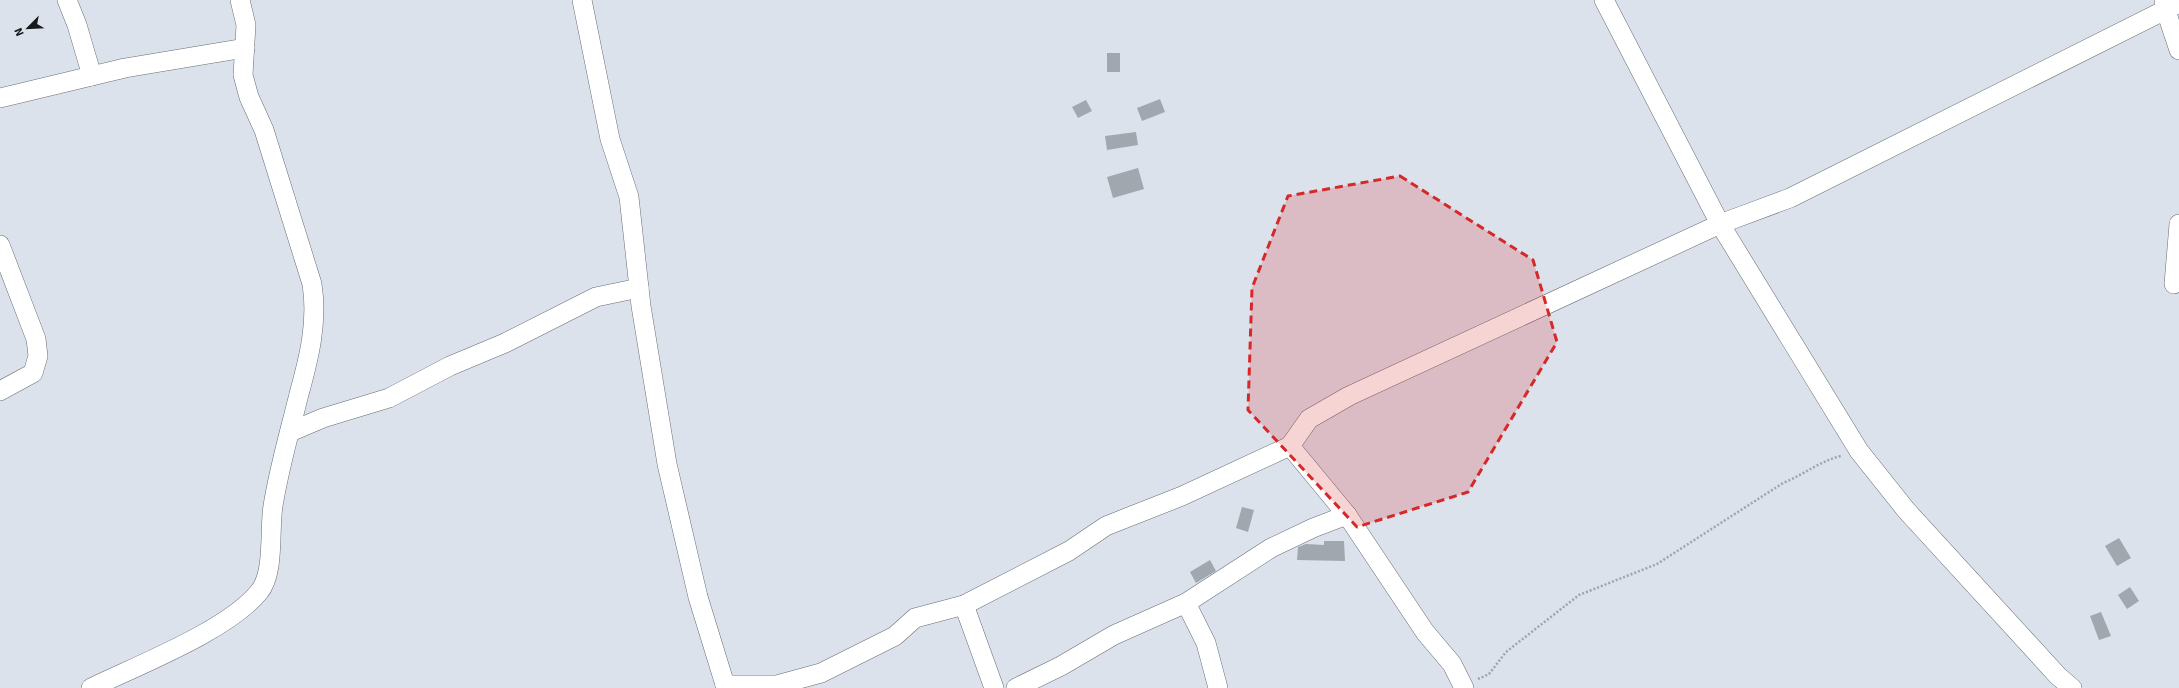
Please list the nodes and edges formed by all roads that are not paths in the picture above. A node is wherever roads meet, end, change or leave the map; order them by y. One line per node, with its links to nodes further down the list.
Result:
1 (67, 0): 8 (street)
2 (240, 0): 6 (street)
3 (582, 0): 14 (street)
4 (1604, 0): 10 (street)
5 (2170, 5): 7 (street); 10 (street)
6 (245, 48): 8 (street); 16 (street)
7 (2179, 50)
8 (92, 76): 9 (street)
9 (0, 98)
10 (1720, 224): 19 (street); 29 (street)
11 (2179, 224): 13 (street)
12 (0, 245): 15 (street)
13 (2174, 284)
14 (639, 288): 17 (street); 23 (street)
15 (0, 391)
16 (299, 394): 17 (street); 18 (street)
17 (323, 418): 18 (street)
18 (290, 432): 25 (street)
19 (1290, 446): 20 (street); 22 (street)
20 (1347, 515): 21 (street); 24 (street)
21 (1186, 603): 27 (street); 28 (street)
22 (964, 605): 23 (street); 26 (street)
23 (726, 686)
24 (1463, 687)
25 (91, 688)
26 (994, 688)
27 (1016, 688)
28 (1218, 688)
29 (2072, 688)

